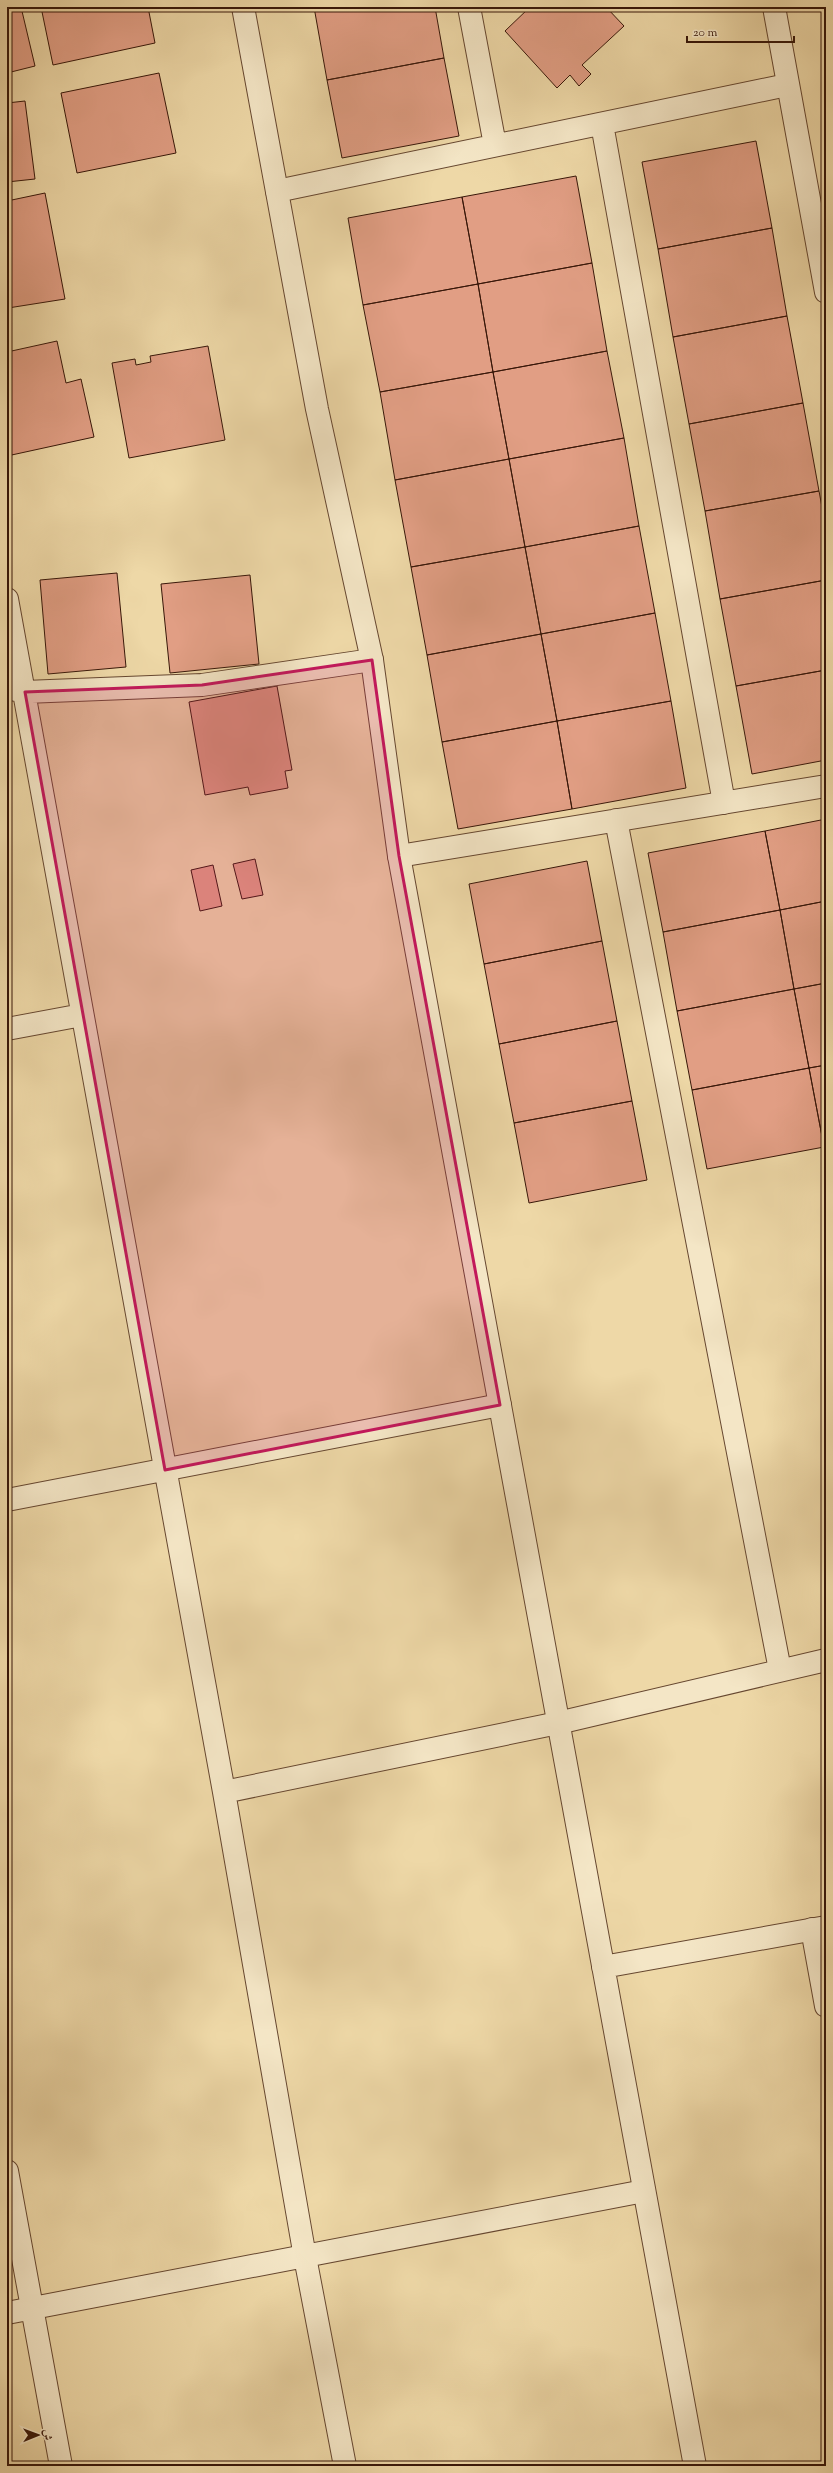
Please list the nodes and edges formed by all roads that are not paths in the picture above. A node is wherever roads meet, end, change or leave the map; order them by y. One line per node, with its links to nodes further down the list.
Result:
1 (243, 7): 7 (street)
2 (469, 7): 6 (street)
3 (774, 7): 4 (street)
4 (787, 85): 5 (street); 8 (street)
5 (602, 124): 6 (street); 13 (street)
6 (495, 145): 7 (street)
7 (277, 191): 10 (street)
8 (826, 292)
9 (7, 599): 11 (street)
10 (372, 660): 11 (street); 15 (street)
11 (16, 690): 16 (street)
12 (826, 786): 13 (street)
13 (724, 802): 14 (street)
14 (616, 820): 15 (street); 22 (street)
15 (399, 856): 18 (street)
16 (82, 1015): 17 (street); 19 (street)
17 (7, 1029)
18 (500, 1405): 19 (street); 23 (street)
19 (165, 1470): 20 (street); 24 (street)
20 (7, 1500)
21 (826, 1660): 22 (street)
22 (780, 1670): 23 (street)
23 (558, 1723): 24 (street); 26 (street)
24 (224, 1792): 30 (street)
25 (819, 1928): 26 (street); 27 (street)
26 (603, 1967): 29 (street)
27 (826, 2006)
28 (7, 2171): 31 (street)
29 (644, 2191): 30 (street); 35 (street)
30 (305, 2257): 31 (street); 34 (street)
31 (32, 2309): 32 (street); 33 (street)
32 (7, 2314)
33 (61, 2466)
34 (345, 2466)
35 (695, 2466)

